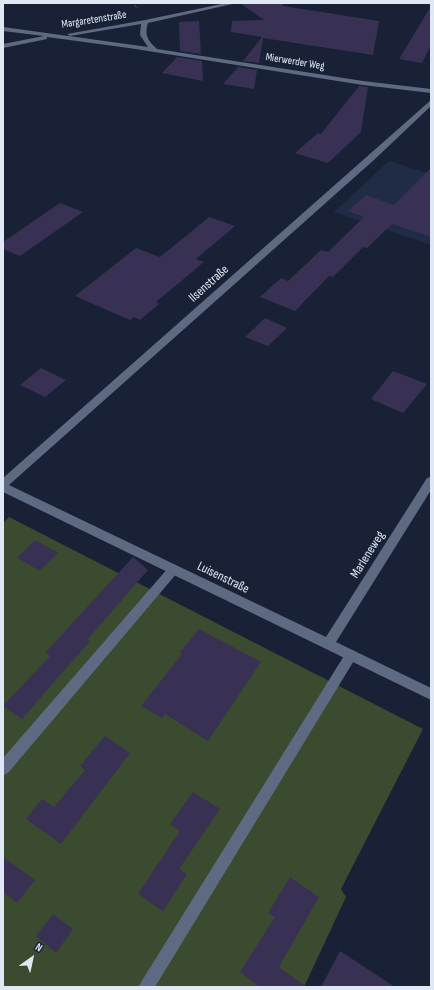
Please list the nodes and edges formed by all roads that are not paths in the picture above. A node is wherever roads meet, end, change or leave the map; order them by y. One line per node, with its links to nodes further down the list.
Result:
1 (234, 3): 2 (street, Margaretenstraße)
2 (145, 22): 4 (street, Margaretenstraße); 6 (street)
3 (3, 29): 4 (street, Mierwerder Weg)
4 (58, 36): 5 (street, Margaretenstraße); 6 (street, Mierwerder Weg)
5 (3, 46)
6 (156, 51): 7 (street, Mierwerder Weg)
7 (431, 91)
8 (431, 102): 10 (street, Ilsenstraße)
9 (431, 482): 13 (street, Marleneweg)
10 (3, 484)
11 (3, 487): 12 (street, Luisenstraße)
12 (173, 570): 13 (street, Luisenstraße); 16 (street)
13 (328, 644): 14 (street, Luisenstraße)
14 (351, 655): 15 (street, Luisenstraße); 17 (street)
15 (431, 694)
16 (3, 768)
17 (146, 987)

